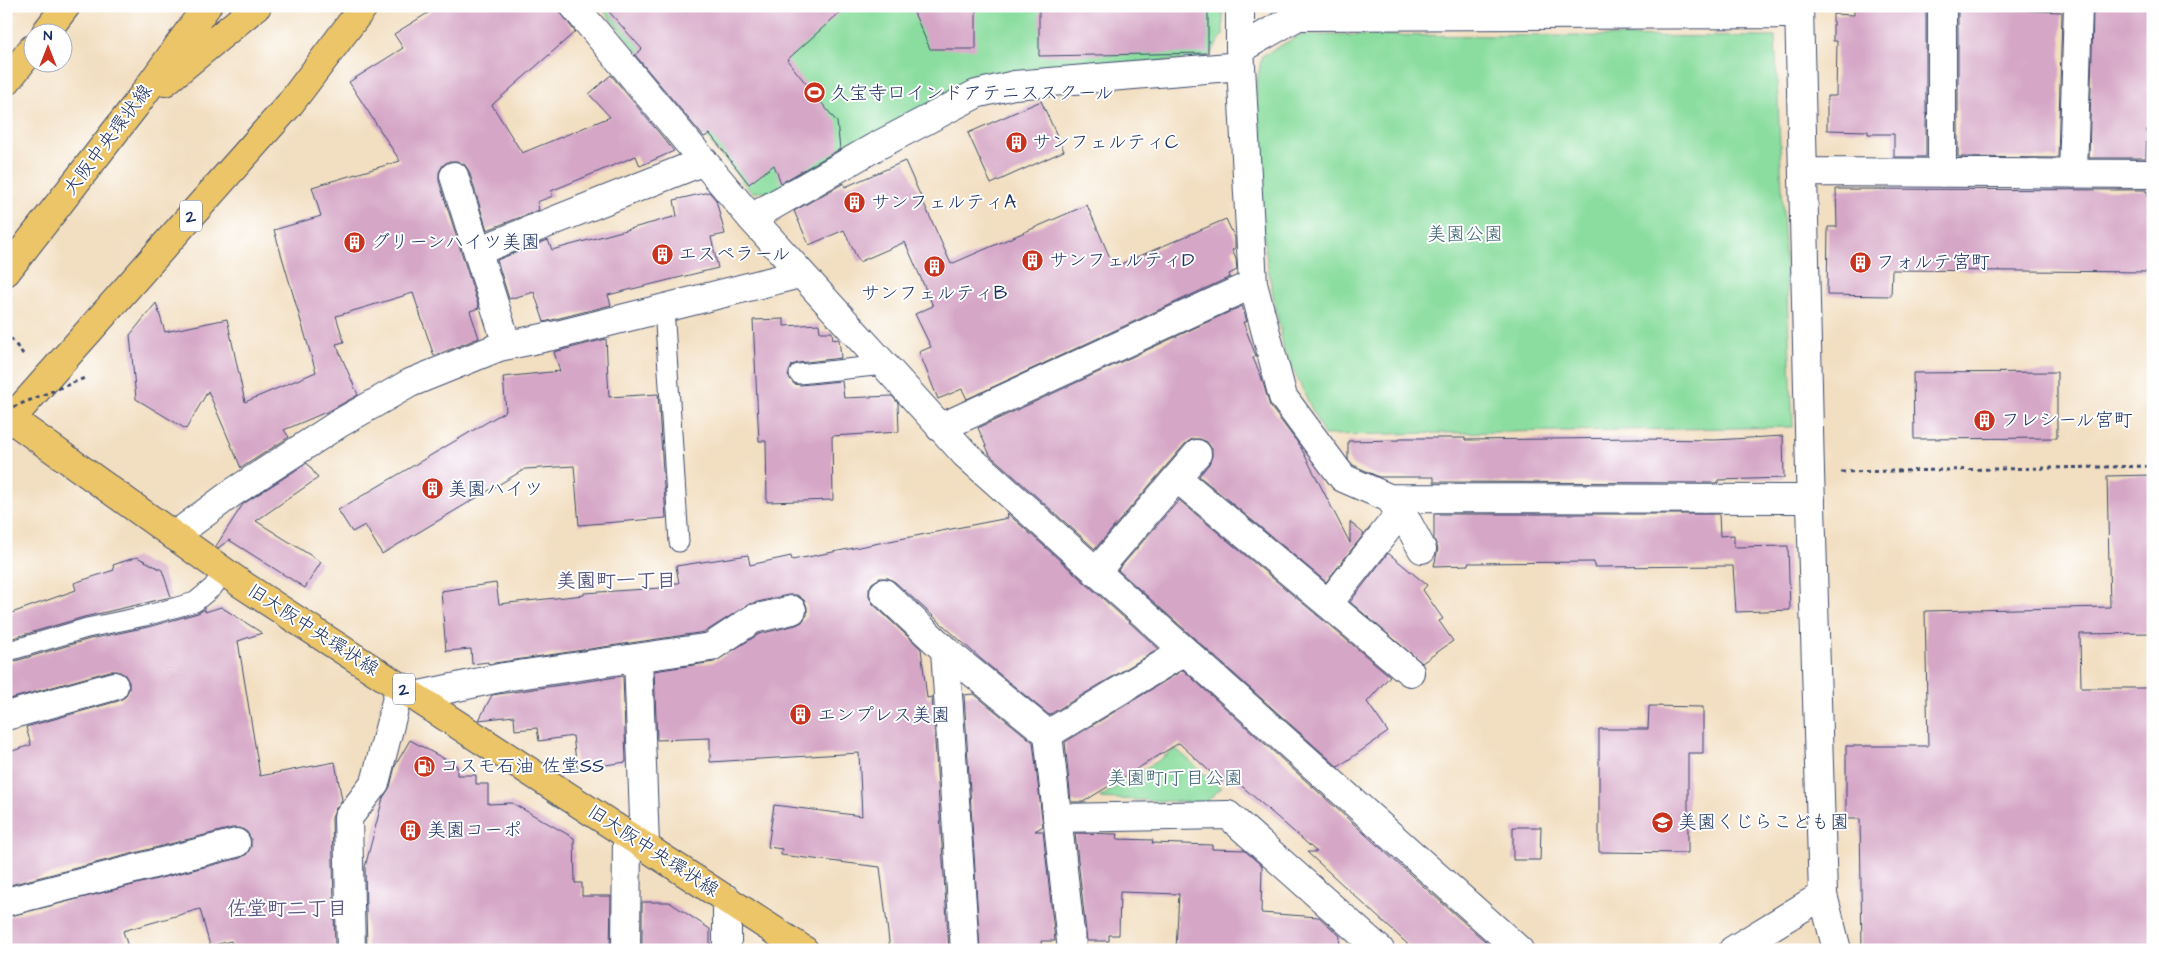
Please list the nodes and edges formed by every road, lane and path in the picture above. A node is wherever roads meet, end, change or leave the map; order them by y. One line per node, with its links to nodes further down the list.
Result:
1 (66, 6): 10 (main road)
2 (207, 6): 14 (main road, 大阪中央環状線)
3 (256, 6): 14 (main road)
4 (364, 6): 33 (main road, 2)
5 (574, 6): 15 (street)
6 (1240, 6): 11 (street)
7 (1942, 6): 17 (street)
8 (2078, 6): 18 (street)
9 (1799, 10): 11 (street); 16 (street)
10 (54, 22)
11 (1241, 57): 21 (street); 25 (street)
12 (22, 62): 13 (main road)
13 (6, 82)
14 (135, 106): 23 (main road, 大阪中央環状線)
15 (704, 161): 21 (street); 22 (street)
16 (1803, 172): 17 (street); 37 (street)
17 (1942, 173): 18 (street)
18 (2073, 174): 19 (street)
19 (2153, 174)
20 (454, 176): 22 (street)
21 (751, 218): 24 (street)
22 (478, 251): 28 (street)
23 (6, 272)
24 (800, 274): 26 (street); 30 (street)
25 (1253, 284): 34 (street); 40 (street)
26 (664, 308): 28 (street); 42 (lane)
27 (6, 332): 29 (path)
28 (507, 345): 41 (street)
29 (23, 354)
30 (884, 365): 31 (lane); 34 (street)
31 (800, 374)
32 (87, 377): 33 (path, bridge)
33 (8, 414): 41 (main road, 旧大阪中央環状線 / 2)
34 (940, 428): 45 (street)
35 (1197, 454): 38 (street)
36 (2153, 466): 37 (path)
37 (1810, 472): 39 (street)
38 (1177, 478): 45 (street); 47 (street)
39 (1811, 499): 40 (street); 61 (street)
40 (1395, 505): 43 (street); 47 (street)
41 (174, 536): 44 (main road, 旧大阪中央環状線 / 2)
42 (679, 542)
43 (1422, 549)
44 (224, 571): 50 (lane); 55 (main road, 旧大阪中央環状線 / 2)
45 (1096, 572): 51 (street)
46 (884, 594): 49 (street)
47 (1328, 604): 53 (street)
48 (792, 610): 52 (street)
49 (945, 650): 57 (street); 68 (street)
50 (9, 651)
51 (1185, 651): 57 (street); 71 (street)
52 (638, 658): 55 (street); 59 (street)
53 (1410, 672)
54 (114, 686): 56 (street)
55 (407, 691): 59 (main road, 旧大阪中央環状線 / 2); 64 (street)
56 (6, 716)
57 (1048, 734): 58 (street)
58 (1057, 818): 69 (street); 70 (street)
59 (636, 840): 62 (main road, 旧大阪中央環状線 / 2); 65 (street)
60 (236, 843): 63 (street)
61 (1823, 895): 72 (street); 73 (street)
62 (727, 899): 66 (street); 67 (main road, 旧大阪中央環状線 / 2)
63 (6, 902)
64 (351, 950)
65 (626, 950)
66 (728, 950)
67 (804, 950)
68 (965, 950)
69 (1072, 950)
70 (1380, 950)
71 (1519, 950)
72 (1733, 950)
73 (1837, 950)

